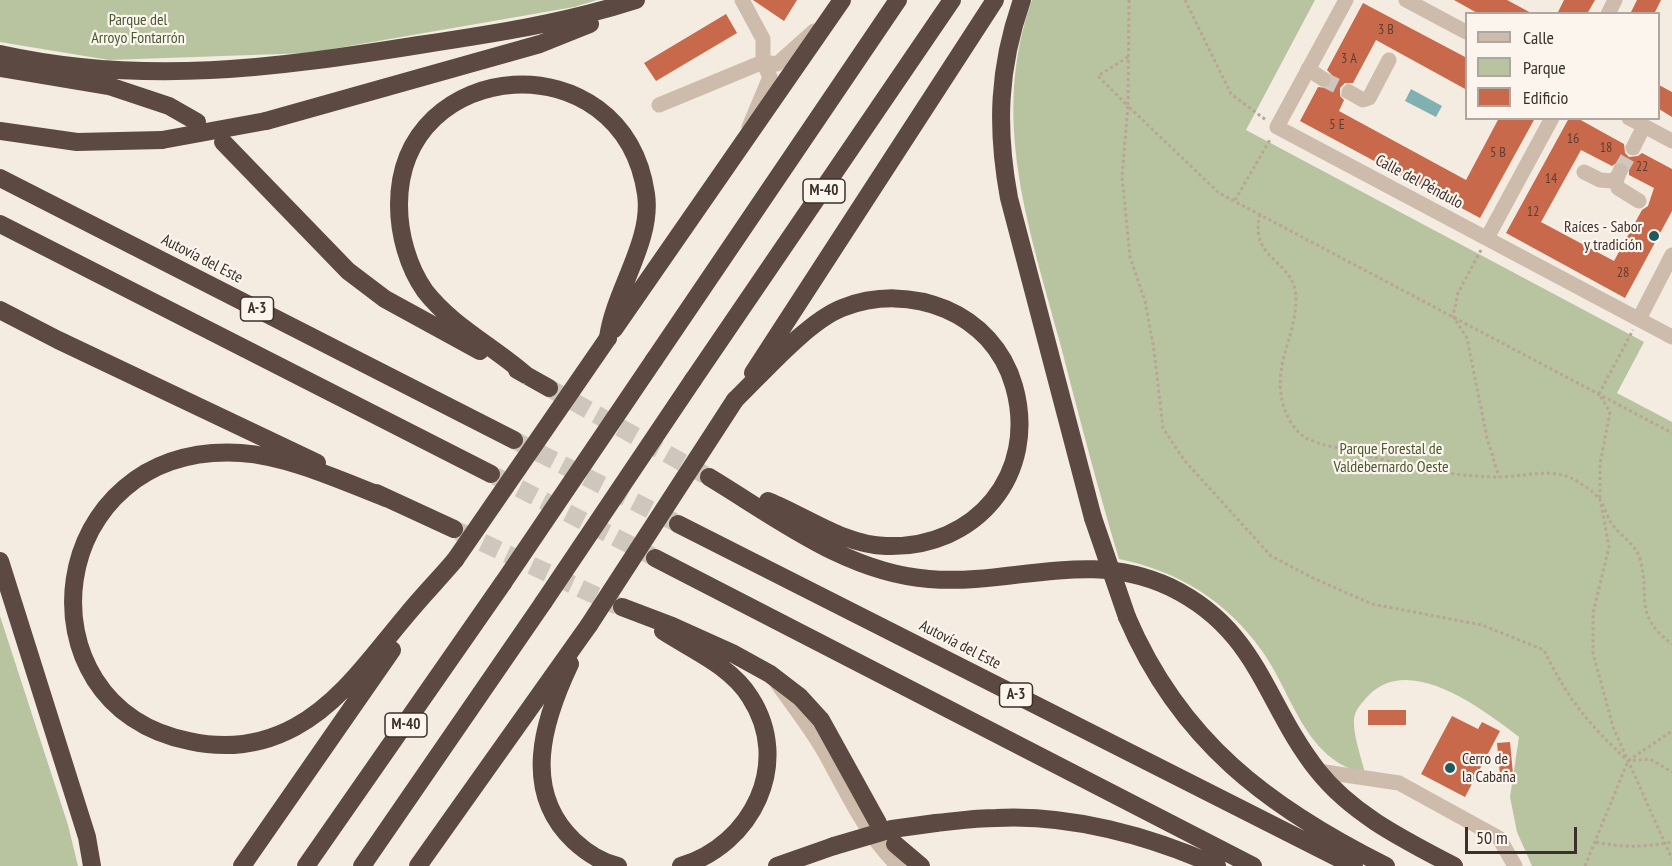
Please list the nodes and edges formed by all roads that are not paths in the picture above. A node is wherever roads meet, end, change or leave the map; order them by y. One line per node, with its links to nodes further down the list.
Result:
1 (636, 0): 12 (highway)
2 (647, 0): 24 (highway, bridge)
3 (742, 0): 14 (street)
4 (898, 0): 59 (highway, M-40, bridge)
5 (952, 0): 60 (highway, M-40, bridge)
6 (996, 0): 41 (highway)
7 (1022, 0): 71 (highway, bridge)
8 (1346, 0): 16 (street)
9 (1406, 0): 11 (street)
10 (839, 5): 14 (street); 27 (highway)
11 (1465, 31)
12 (0, 54)
13 (1389, 60): 18 (street)
14 (763, 62): 19 (street); 27 (street)
15 (0, 68): 22 (highway)
16 (1308, 69): 17 (street); 33 (street, Calle del Péndulo)
17 (1323, 79)
18 (1348, 92)
19 (659, 105)
20 (1550, 120): 33 (street)
21 (1633, 120): 23 (street)
22 (197, 122)
23 (1644, 126): 25 (street); 28 (street)
24 (0, 131)
25 (1672, 141)
26 (223, 142): 39 (highway)
27 (742, 145): 38 (highway)
28 (1633, 148)
29 (1584, 172): 31 (street)
30 (0, 178): 42 (highway, Autovía del Este / A-3)
31 (1639, 201)
32 (0, 224): 43 (highway, A-3)
33 (1487, 238): 36 (street, Calle del Péndulo)
34 (1672, 255): 36 (street)
35 (0, 310): 44 (highway)
36 (1639, 319): 37 (street, Calle del Péndulo)
37 (1672, 337)
38 (608, 338): 39 (highway); 48 (highway, bridge)
39 (526, 375): 40 (highway)
40 (549, 388)
41 (735, 400): 52 (highway, bridge); 54 (highway)
42 (514, 440)
43 (491, 474)
44 (386, 498): 46 (highway); 48 (highway)
45 (678, 524): 70 (highway, Autovía del Este / A-3)
46 (454, 529)
47 (655, 558): 69 (highway)
48 (455, 560): 58 (highway)
49 (0, 561): 57 (highway)
50 (622, 607): 51 (highway)
51 (641, 616): 53 (highway); 63 (highway)
52 (589, 625): 61 (highway); 62 (highway)
53 (770, 674): 55 (highway); 56 (street)
54 (1318, 771): 72 (highway); 73 (street)
55 (878, 823)
56 (887, 845): 65 (street); 66 (street); 67 (highway)
57 (92, 866)
58 (242, 866)
59 (306, 866)
60 (362, 866)
61 (418, 866)
62 (618, 866)
63 (681, 866)
64 (777, 866): 68 (highway, bridge)
65 (886, 866)
66 (898, 866)
67 (921, 866)
68 (1217, 866)
69 (1253, 866)
70 (1354, 866)
71 (1386, 866)
72 (1454, 866)
73 (1515, 866)

